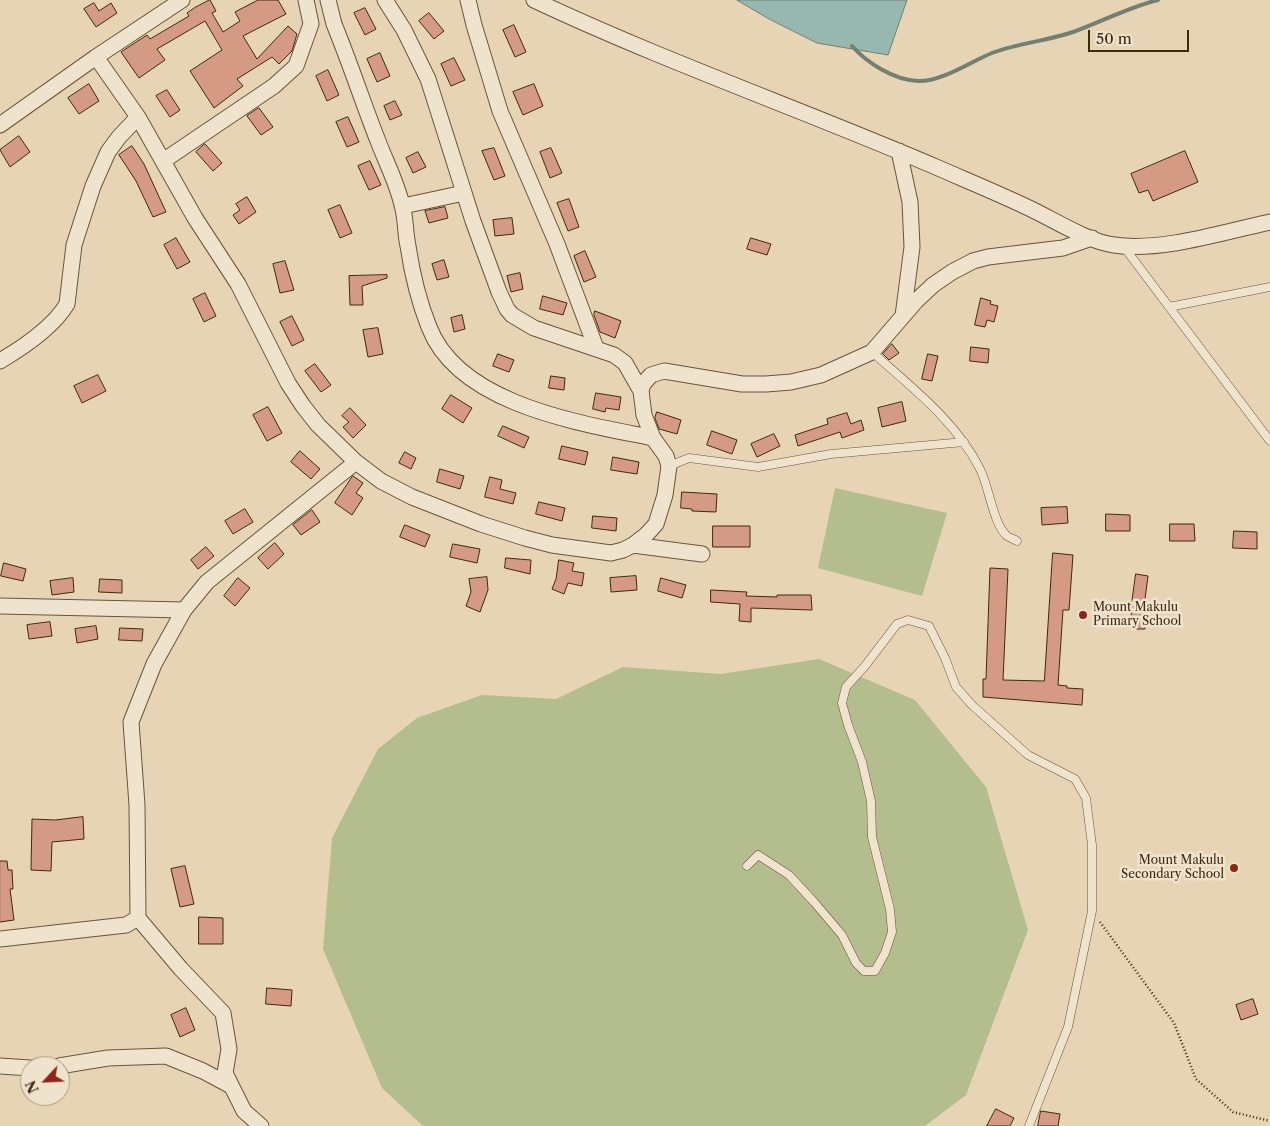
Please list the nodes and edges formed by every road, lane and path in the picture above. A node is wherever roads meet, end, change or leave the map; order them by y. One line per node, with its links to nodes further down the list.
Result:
1 (182, 0): 7 (street)
2 (306, 0): 11 (street)
3 (328, 0): 13 (street)
4 (385, 0): 12 (street)
5 (468, 0): 20 (street)
6 (534, 0): 10 (street)
7 (96, 57): 8 (street); 9 (street)
8 (138, 118): 11 (street); 22 (street)
9 (0, 125)
10 (899, 152): 15 (street); 19 (street)
11 (163, 161): 29 (street)
12 (464, 193): 13 (street); 20 (street)
13 (403, 206): 26 (street)
14 (1270, 222): 16 (street)
15 (1092, 238): 16 (street); 19 (street)
16 (1123, 246): 18 (lane)
17 (1270, 287): 18 (lane)
18 (1169, 307): 27 (lane)
19 (903, 316): 21 (street)
20 (596, 348): 23 (street)
21 (872, 352): 24 (street); 28 (lane)
22 (0, 361)
23 (630, 371): 24 (street); 25 (street)
24 (651, 375): 25 (street)
25 (641, 391): 26 (street)
26 (647, 433): 30 (street)
27 (1270, 441)
28 (964, 442): 30 (lane); 31 (lane)
29 (356, 462): 32 (street); 35 (street)
30 (669, 466): 32 (street)
31 (1017, 541)
32 (633, 545): 33 (street)
33 (702, 554)
34 (0, 606): 35 (street)
35 (184, 610): 38 (street)
36 (747, 866): 37 (lane)
37 (1092, 911): 44 (path); 46 (lane)
38 (138, 918): 39 (street); 43 (street)
39 (0, 939)
40 (70, 1064): 43 (street)
41 (0, 1066): 42 (street)
42 (20, 1067)
43 (231, 1086): 45 (street)
44 (1270, 1121)
45 (261, 1126)
46 (1029, 1126)

